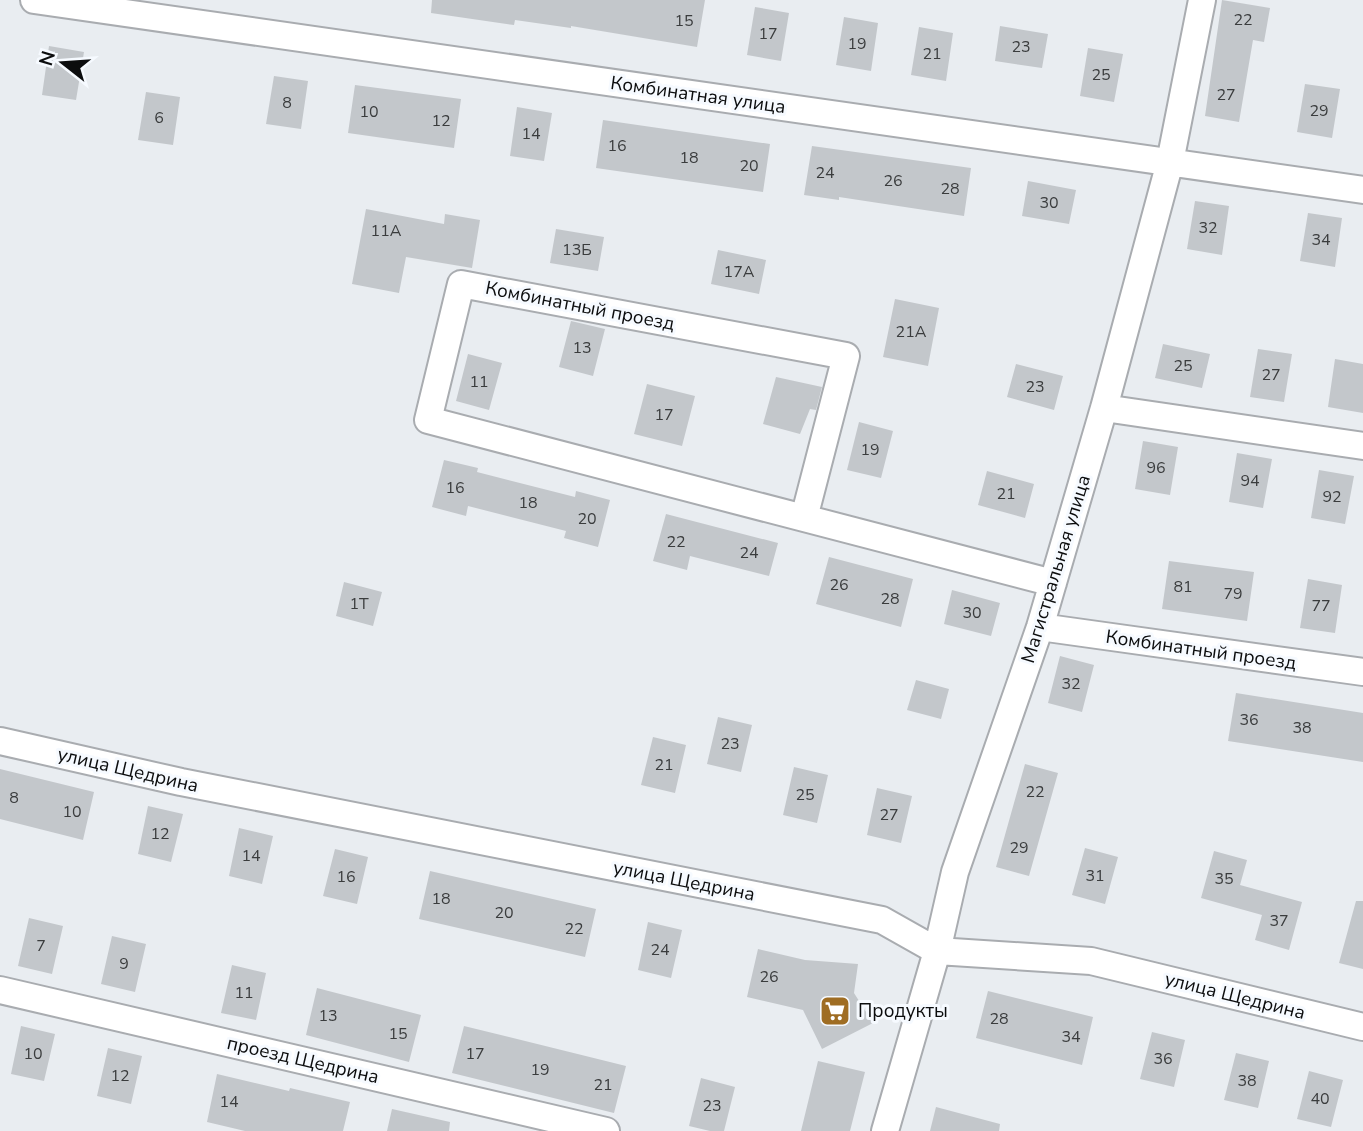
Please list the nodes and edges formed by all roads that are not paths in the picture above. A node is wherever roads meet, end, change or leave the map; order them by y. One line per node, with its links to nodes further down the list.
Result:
1 (34, 0): 3 (street, Комбинатная улица)
2 (1202, 0): 3 (street, Магистральная улица)
3 (1170, 162): 4 (street, Комбинатная улица); 5 (street, Магистральная улица)
4 (1363, 190)
5 (1104, 408): 6 (street); 8 (street, Магистральная улица)
6 (1363, 446)
7 (804, 518): 7 (street, Комбинатный проезд); 8 (street, Комбинатный проезд)
8 (1053, 583): 9 (street, Магистральная улица)
9 (1040, 627): 10 (street, Комбинатный проезд); 12 (street, Магистральная улица)
10 (1363, 672)
11 (0, 741): 12 (street, улица Щедрина)
12 (937, 951): 14 (street, улица Щедрина); 16 (street, Магистральная улица)
13 (0, 989): 15 (street, проезд Щедрина)
14 (1363, 1027)
15 (606, 1131)
16 (886, 1131)

